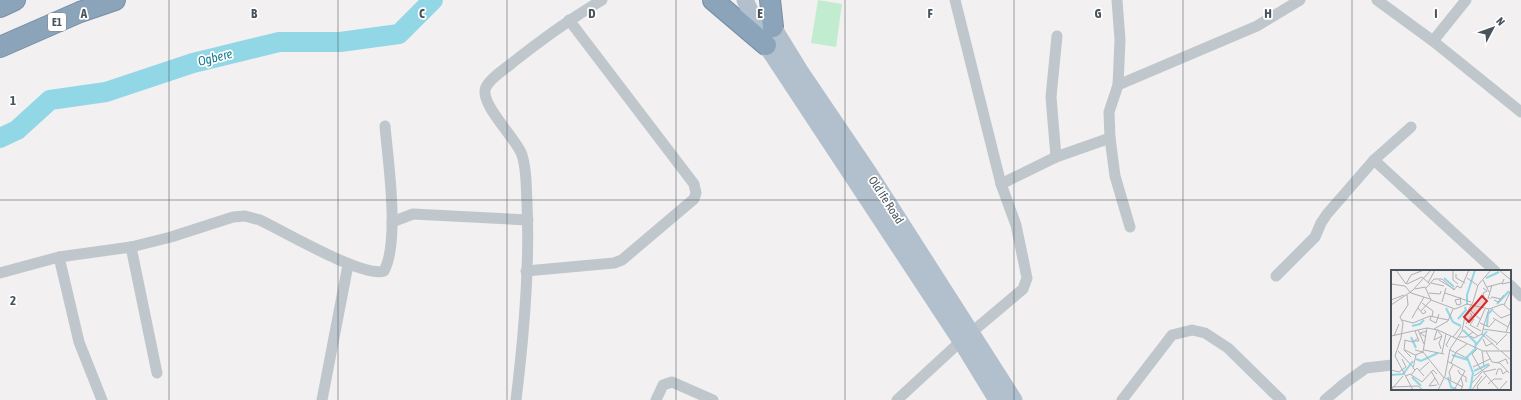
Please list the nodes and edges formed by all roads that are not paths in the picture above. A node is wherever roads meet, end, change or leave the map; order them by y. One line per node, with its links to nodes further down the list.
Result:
1 (15, 0): 13 (highway)
2 (115, 0): 18 (highway, E1)
3 (602, 0): 14 (street)
4 (713, 0): 15 (highway)
5 (745, 0): 15 (main road, Old Ife Road)
6 (761, 0): 15 (main road, Old Ife Road)
7 (770, 0): 15 (highway)
8 (955, 0): 26 (street)
9 (1116, 0): 19 (street)
10 (1300, 0): 19 (street)
11 (1377, 0): 17 (street)
12 (1466, 0): 17 (street)
13 (0, 7)
14 (569, 20): 27 (street); 34 (street)
15 (769, 36): 39 (main road, Old Ife Road)
16 (1057, 36): 24 (street)
17 (1433, 41): 20 (street)
18 (0, 46)
19 (1118, 85): 23 (street)
20 (1521, 112)
21 (385, 126): 28 (street)
22 (1411, 127): 25 (street)
23 (1110, 138): 24 (street); 29 (street)
24 (1056, 157): 26 (street)
25 (1374, 160): 33 (street); 36 (street)
26 (1002, 184): 39 (street)
27 (528, 220): 28 (street); 34 (street)
28 (392, 222): 32 (street)
29 (1130, 227)
30 (131, 247): 31 (street); 32 (street); 42 (street)
31 (59, 257): 35 (street); 43 (street)
32 (348, 265): 44 (street)
33 (1494, 270)
34 (526, 271): 45 (street)
35 (0, 273)
36 (1276, 276)
37 (1511, 286): 38 (street)
38 (1521, 296)
39 (966, 337): 41 (main road, Old Ife Road); 48 (street)
40 (1391, 365): 53 (street)
41 (985, 368): 49 (main road, Old Ife Road); 50 (main road, Old Ife Road)
42 (157, 373)
43 (102, 400)
44 (322, 400)
45 (516, 400)
46 (656, 400): 47 (street)
47 (714, 400)
48 (897, 400)
49 (997, 400)
50 (1014, 400)
51 (1122, 400): 52 (street)
52 (1281, 400)
53 (1325, 400)

